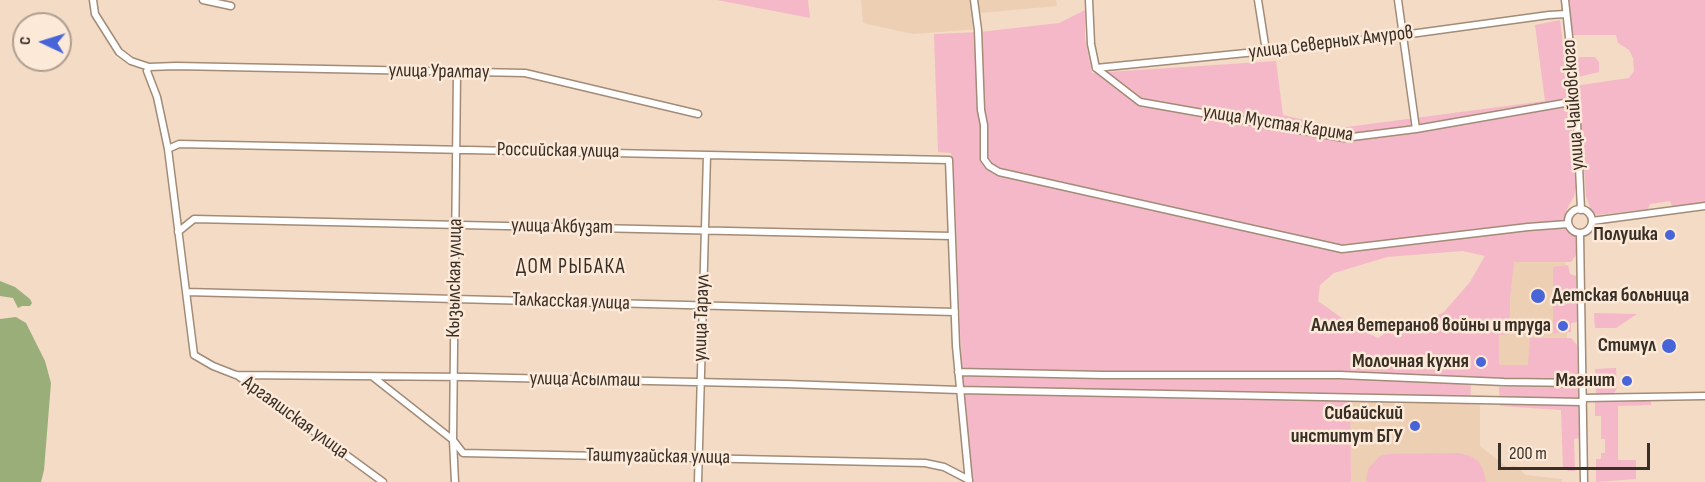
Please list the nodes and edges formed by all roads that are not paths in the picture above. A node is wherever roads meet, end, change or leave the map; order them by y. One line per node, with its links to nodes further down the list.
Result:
1 (93, 0): 12 (street)
2 (203, 0): 8 (street)
3 (974, 0): 25 (street)
4 (1089, 0): 13 (street)
5 (1258, 0): 11 (street)
6 (1398, 0): 10 (street)
7 (1564, 0): 9 (street, улица Чайковского)
8 (231, 6)
9 (1566, 15): 10 (street, улица Северных Амуров); 15 (street, улица Чайковского)
10 (1403, 35): 11 (street, улица Северных Амуров); 17 (street)
11 (1266, 51): 13 (street, улица Северных Амуров)
12 (149, 67): 14 (street, улица Уралтау); 18 (street)
13 (1096, 68): 17 (street, улица Мустая Карима)
14 (457, 73): 16 (street, улица Уралтау); 19 (street, Кызылская улица)
15 (1576, 101): 17 (street, улица Мустая Карима); 22 (street, улица Чайковского)
16 (698, 114)
17 (1416, 129)
18 (168, 149): 19 (street, Российская улица); 27 (street)
19 (456, 149): 20 (street, Российская улица); 24 (street, Кызылская улица)
20 (707, 155): 26 (street, улица Тараул); 29 (street, Российская улица)
21 (1705, 206): 23 (street)
22 (1581, 210): 23 (street); 25 (street)
23 (1592, 221): 28 (street)
24 (455, 224): 26 (street, улица Акбузат); 27 (street, улица Акбузат); 31 (street, Кызылская улица)
25 (1568, 224): 28 (street)
26 (705, 230): 29 (street, улица Акбузат); 32 (street, улица Тараул)
27 (178, 232): 30 (street)
28 (1580, 233): 39 (street)
29 (951, 236): 33 (street)
30 (186, 292): 31 (street, Талкасская улица); 35 (street, улица Асылташ)
31 (455, 299): 32 (street, Талкасская улица); 37 (street, Кызылская улица)
32 (703, 305): 33 (street, Талкасская улица); 38 (street, улица Тараул)
33 (955, 312): 34 (street)
34 (957, 372): 39 (street); 40 (street)
35 (236, 375): 36 (street, улица Асылташ); 46 (street, Аргаяшская улица)
36 (372, 377): 37 (street, улица Асылташ); 43 (street, Таштугайская улица)
37 (454, 377): 38 (street, улица Асылташ); 43 (street, Кызылская улица)
38 (700, 382): 40 (street, улица Асылташ); 44 (street, улица Тараул)
39 (1583, 383): 42 (street)
40 (959, 390): 42 (street, улица Асылташ); 45 (street)
41 (1705, 396): 42 (street, улица Асылташ)
42 (1583, 400): 49 (street)
43 (453, 440): 44 (street, Таштугайская улица); 47 (street, Кызылская улица)
44 (698, 457): 45 (street, Таштугайская улица); 48 (street, улица Тараул)
45 (969, 481)
46 (383, 482)
47 (454, 482)
48 (698, 482)
49 (1584, 482)

